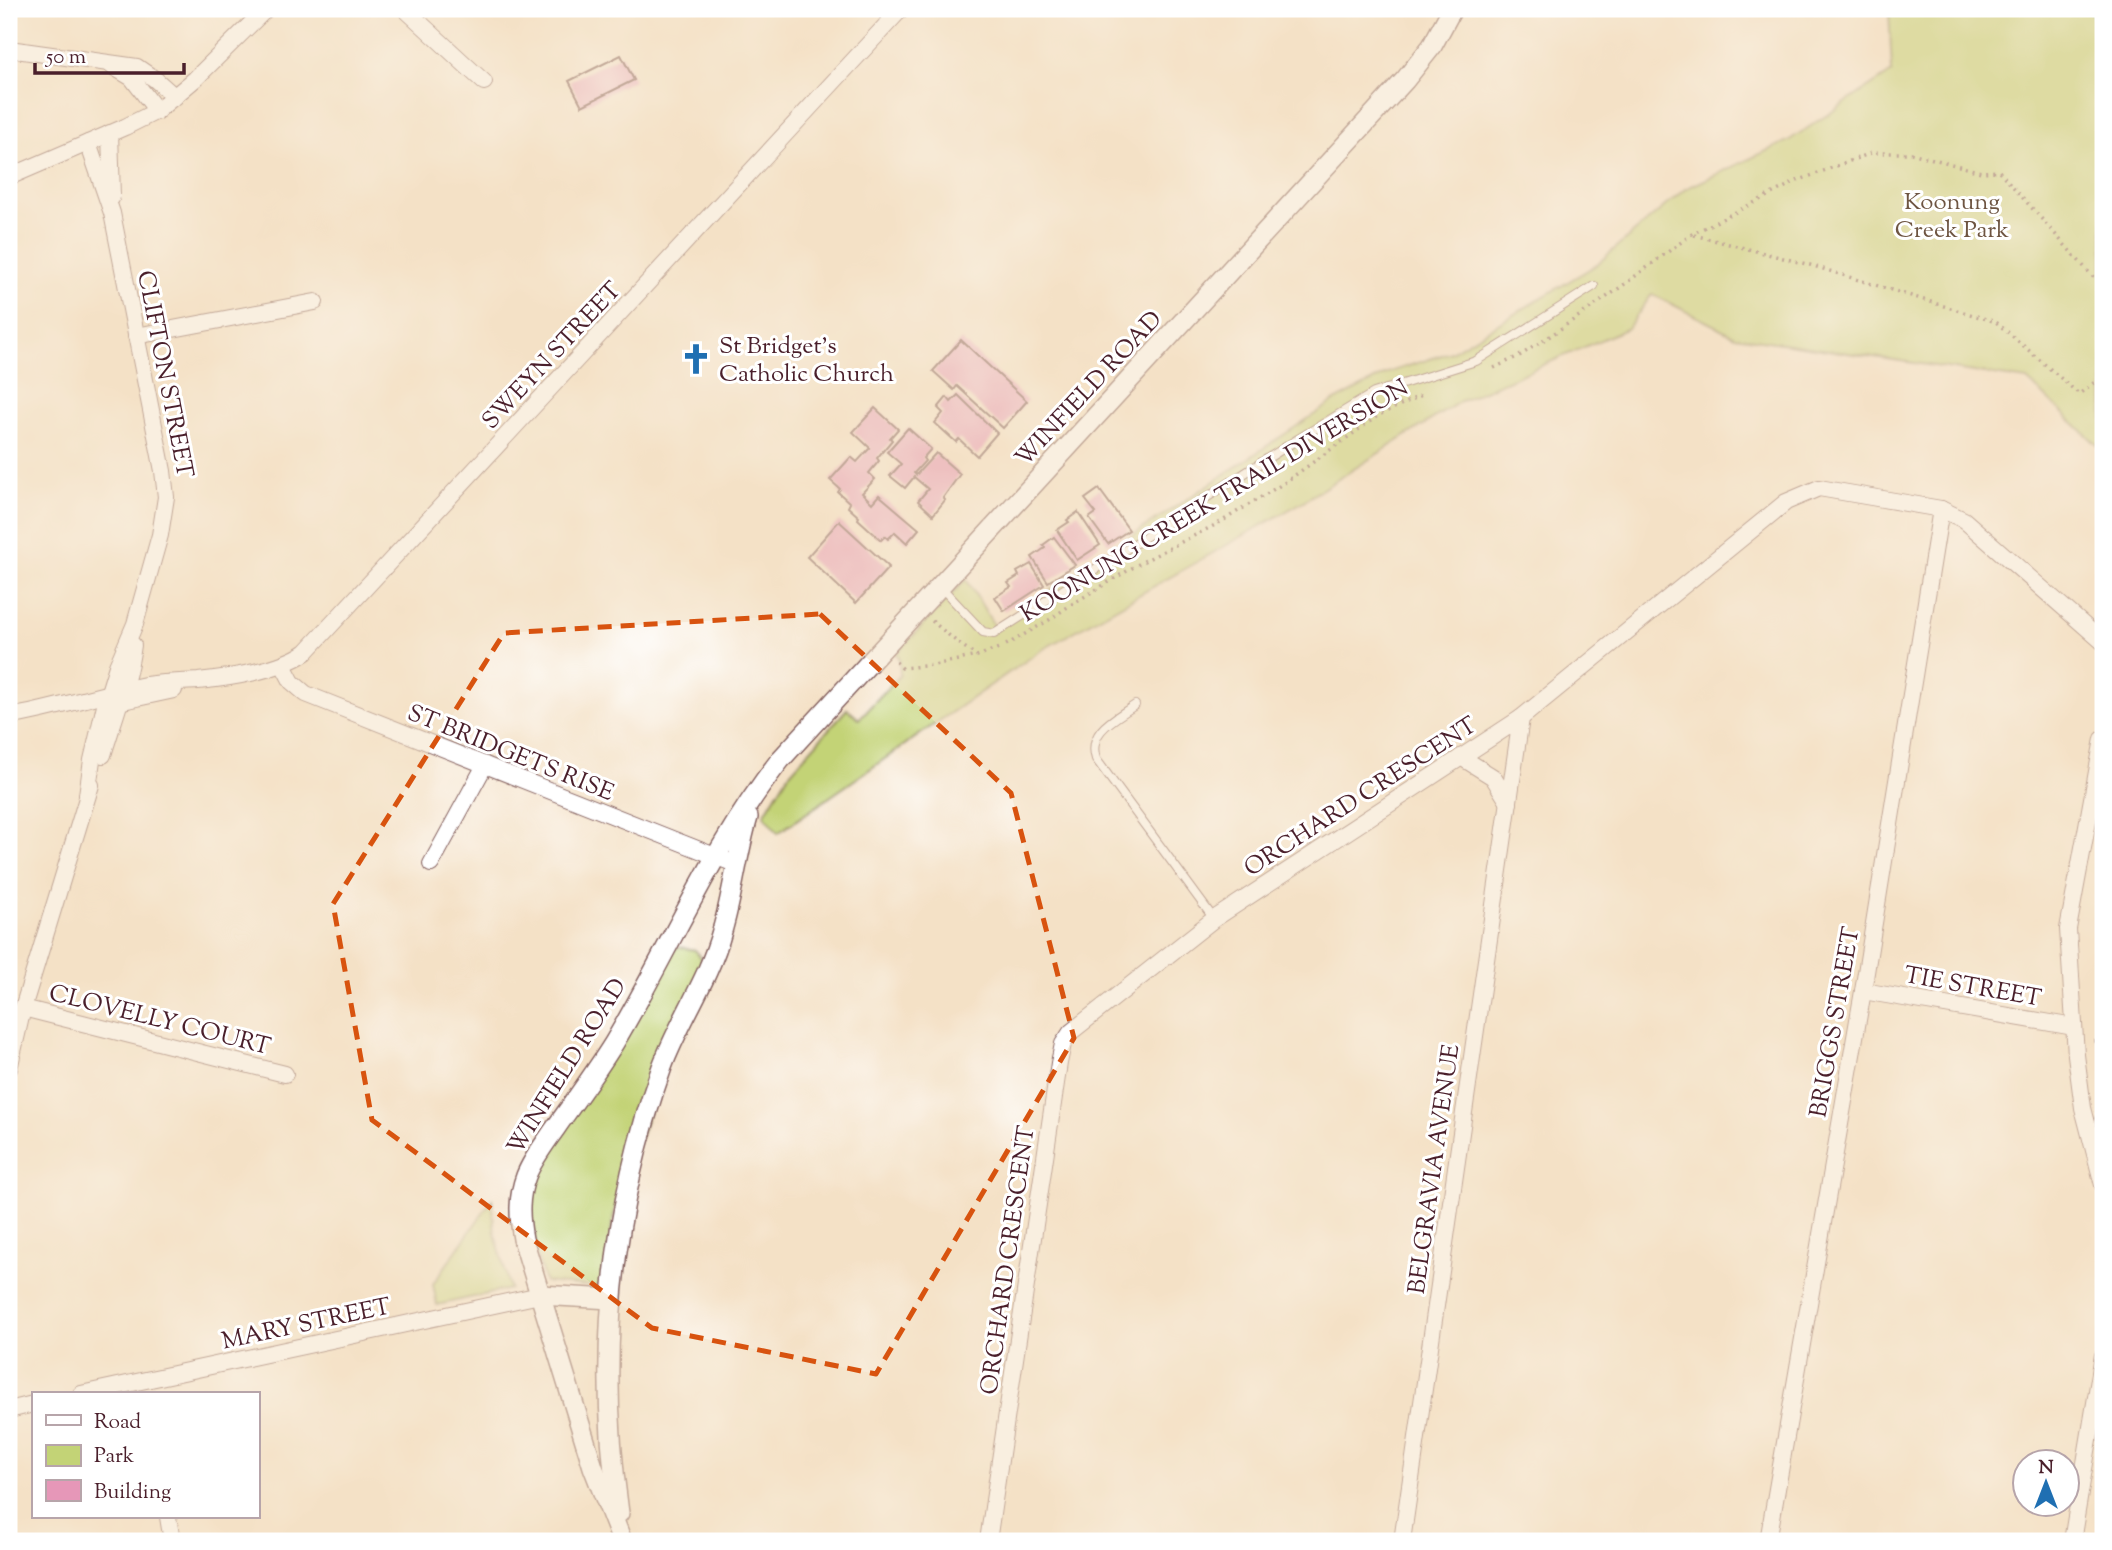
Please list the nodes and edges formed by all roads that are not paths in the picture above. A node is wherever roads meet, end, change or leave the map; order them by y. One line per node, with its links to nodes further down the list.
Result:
1 (266, 9): 8 (street)
2 (405, 9): 7 (street)
3 (901, 9): 20 (street, SWEYN STREET)
4 (1452, 9): 18 (street, WINFIELD ROAD)
5 (9, 48): 6 (street)
6 (110, 64): 8 (street); 9 (street)
7 (484, 82)
8 (175, 97): 9 (street)
9 (157, 111): 10 (street)
10 (110, 133): 11 (street); 13 (street, CLIFTON STREET)
11 (88, 143): 12 (street); 13 (street, CLIFTON STREET)
12 (9, 177)
13 (112, 214): 16 (street, CLIFTON STREET)
14 (1594, 286): 18 (lane)
15 (315, 302): 16 (street)
16 (136, 336): 21 (street, CLIFTON STREET)
17 (1941, 509): 19 (street, ORCHARD CRESCENT); 24 (street, ORCHARD CRESCENT); 34 (street, BRIGGS STREET)
18 (940, 586): 28 (street, WINFIELD ROAD)
19 (2103, 642)
20 (283, 665): 21 (street, SWEYN STREET); 27 (street, ST BRIDGETS RISE)
21 (114, 697): 23 (street, SWEYN STREET); 35 (street, CLIFTON STREET)
22 (1135, 705): 33 (lane)
23 (9, 718)
24 (1521, 718): 26 (street, ORCHARD CRESCENT); 29 (street, BELGRAVIA AVENUE)
25 (2103, 738): 36 (street)
26 (1461, 757): 29 (street); 33 (street, ORCHARD CRESCENT)
27 (485, 765): 30 (street, ST BRIDGETS RISE); 31 (street)
28 (754, 796): 30 (street, WINFIELD ROAD); 32 (street, WINFIELD ROAD)
29 (1509, 803): 51 (street, BELGRAVIA AVENUE)
30 (714, 857): 32 (street, ST BRIDGETS RISE); 40 (street, WINFIELD ROAD)
31 (431, 864)
32 (735, 864): 41 (street, WINFIELD ROAD)
33 (1214, 919): 50 (street, ORCHARD CRESCENT)
34 (1863, 990): 36 (street, TIE STREET); 52 (street, BRIGGS STREET)
35 (23, 1008): 37 (street, CLIFTON STREET); 38 (street, CLOVELLY COURT)
36 (2074, 1027): 39 (street)
37 (9, 1069)
38 (285, 1074)
39 (2103, 1185)
40 (540, 1295): 41 (street); 43 (street, MARY STREET); 49 (street, WINFIELD ROAD)
41 (611, 1299): 49 (street, WINFIELD ROAD)
42 (2103, 1355): 53 (street)
43 (144, 1388): 44 (street, MARY STREET)
44 (102, 1392)
45 (32, 1404): 46 (street)
46 (9, 1410)
47 (168, 1518): 48 (street)
48 (172, 1541)
49 (623, 1541)
50 (988, 1541)
51 (1402, 1541)
52 (1768, 1541)
53 (2072, 1541)

